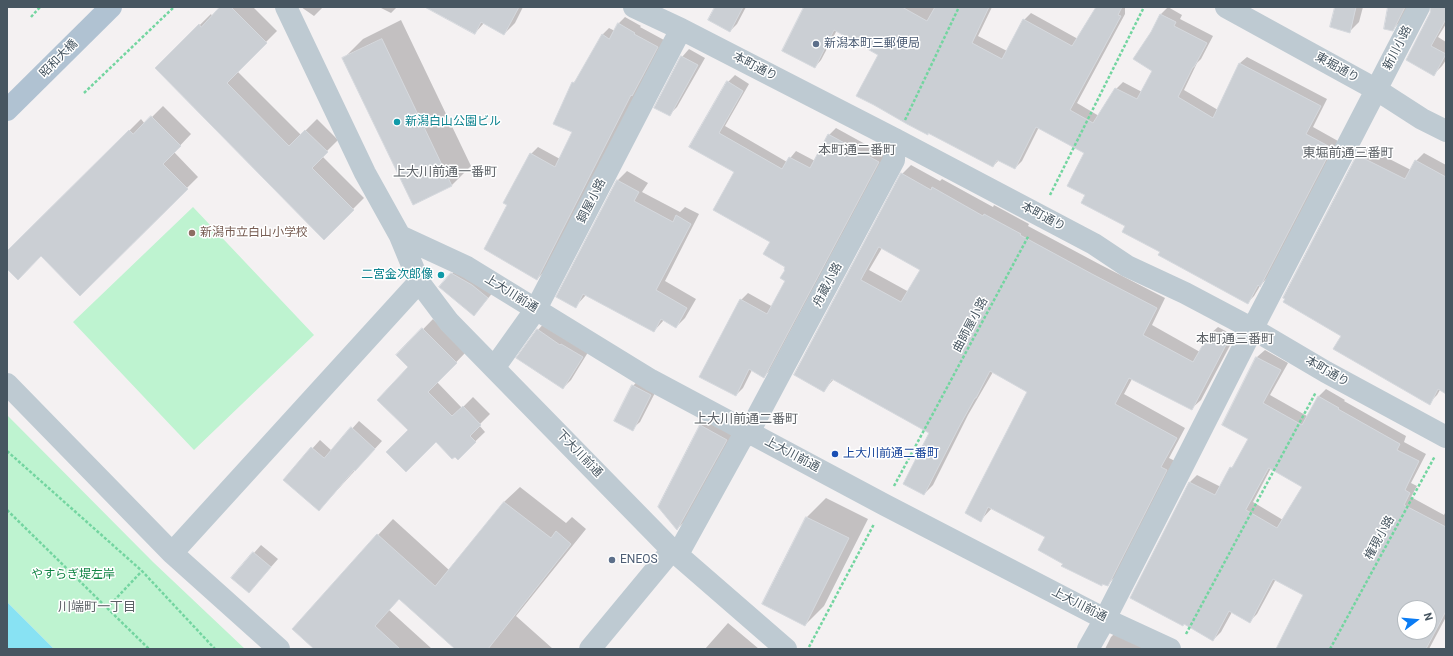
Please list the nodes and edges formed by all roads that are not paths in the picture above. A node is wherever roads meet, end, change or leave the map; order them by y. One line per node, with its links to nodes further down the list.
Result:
1 (111, 7): 8 (main road, 昭和大橋)
2 (286, 7): 11 (street, 下大川前通)
3 (634, 7): 6 (street, 本町通り)
4 (1226, 7): 7 (street, 東堀通り)
5 (1420, 7): 7 (street, 新川小路)
6 (681, 29): 10 (street, 本町通り); 13 (street, 銅屋小路)
7 (1376, 90): 9 (street, 東堀通り); 14 (street, 新川小路)
8 (7, 110)
9 (1446, 131)
10 (895, 139): 14 (street, 本町通り); 17 (street, 舟蔵小路)
11 (400, 236): 12 (street, 下大川前通); 13 (street, 上大川前通)
12 (420, 282): 15 (street, 下大川前通); 20 (street)
13 (536, 309): 15 (street, 銅屋小路); 17 (street, 上大川前通)
14 (1253, 329): 18 (street, 本町通り); 21 (street, 新川小路)
15 (494, 368): 19 (street, 下大川前通)
16 (7, 384): 20 (street)
17 (749, 432): 19 (street, 舟蔵小路); 21 (street, 上大川前通)
18 (1446, 437)
19 (675, 552): 24 (street, 舟蔵小路); 25 (street, 下大川前通)
20 (172, 553): 23 (street)
21 (1105, 619): 22 (street, 上大川前通); 26 (street, 新川小路)
22 (1178, 642)
23 (279, 649)
24 (590, 649)
25 (786, 649)
26 (1088, 649)

